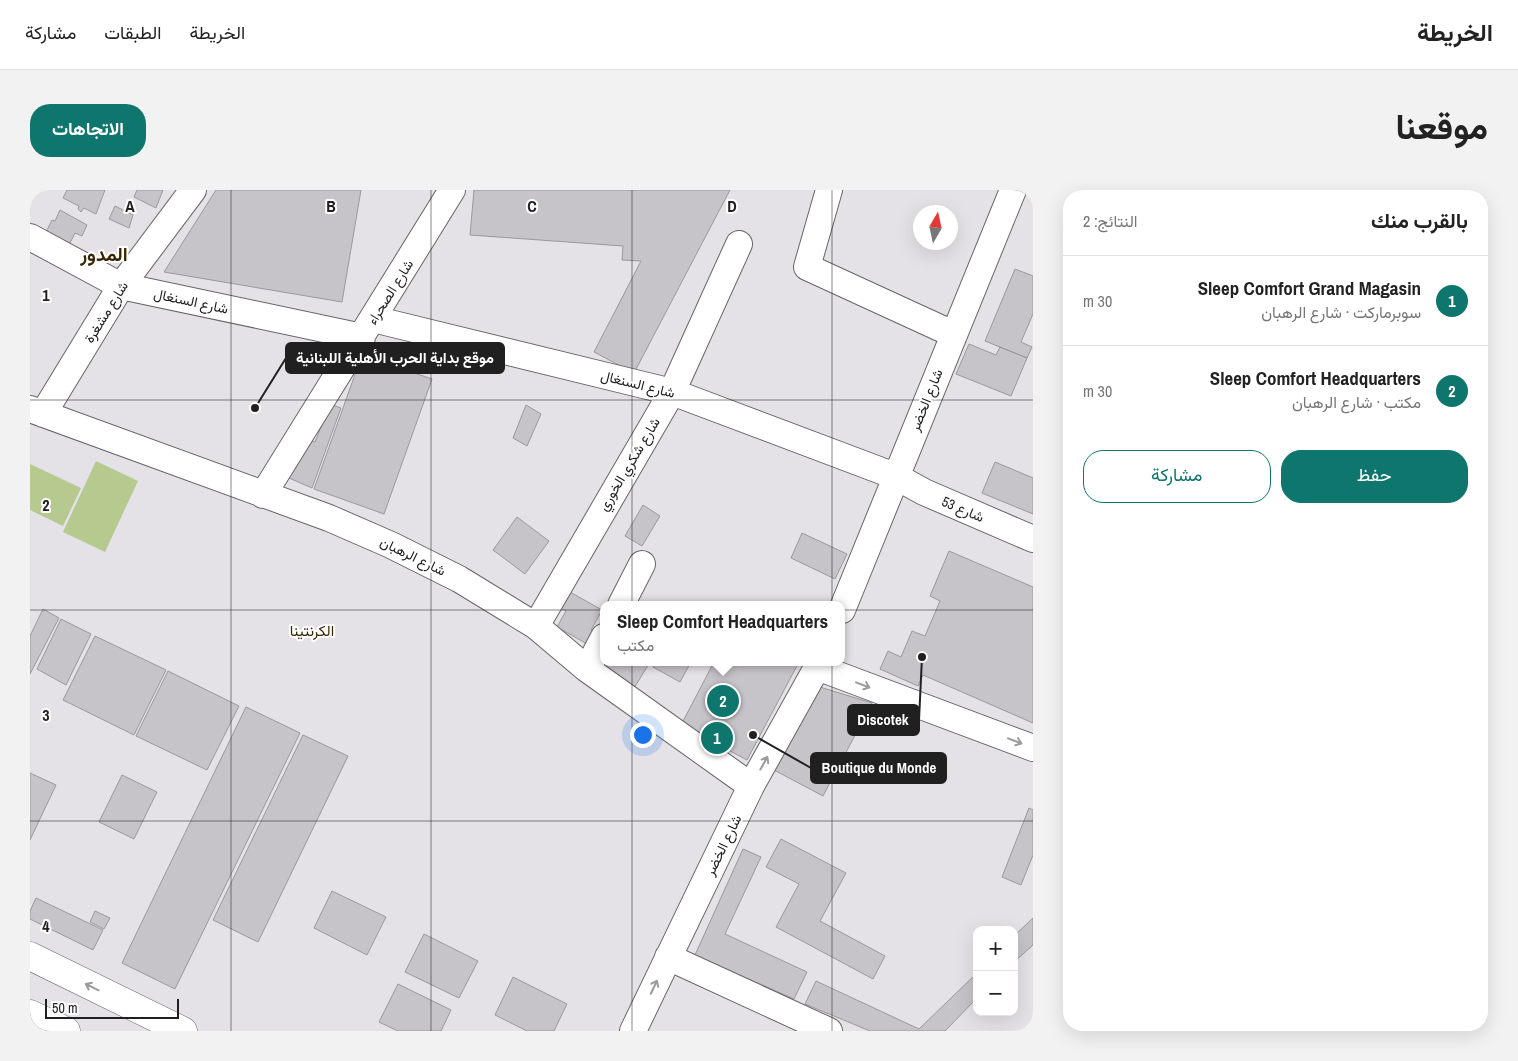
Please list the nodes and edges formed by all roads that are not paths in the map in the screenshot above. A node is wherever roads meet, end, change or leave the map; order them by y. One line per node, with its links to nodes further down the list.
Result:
1 (193, 190): 7 (street, شارع مشغرة)
2 (452, 190): 8 (street, شارع الصحراء)
3 (829, 190): 9 (street)
4 (1013, 190): 9 (street, شارع الخضر)
5 (30, 237): 7 (street, شارع السنغال)
6 (739, 244): 10 (street, شارع شكري الخوري)
7 (121, 286): 8 (street, شارع السنغال); 11 (street, شارع مشغرة)
8 (367, 328): 10 (street, شارع السنغال); 13 (street, شارع الصحراء)
9 (953, 334): 12 (street, شارع الخضر)
10 (672, 392): 12 (street, شارع السنغال); 18 (street, شارع شكري الخوري)
11 (36, 411): 13 (street, شارع الرهبان)
12 (895, 476): 14 (street, شارع 53); 17 (street, شارع الخضر)
13 (264, 495): 18 (street, شارع الرهبان)
14 (1033, 538)
15 (642, 564): 16 (street)
16 (623, 601)
17 (845, 602)
18 (536, 626): 22 (street, شارع الرهبان)
19 (600, 645): 22 (street)
20 (817, 666): 24 (street, شارع الخضر, one-way to 20)
21 (821, 666): 23 (street, one-way to 23)
22 (587, 669): 24 (street, شارع الرهبان)
23 (1033, 748)
24 (751, 786): 26 (street, شارع الخضر)
25 (30, 956): 29 (highway, one-way to 25)
26 (668, 957): 30 (street, شارع الخضر, one-way to 26); 31 (street)
27 (30, 1014): 28 (highway)
28 (66, 1031)
29 (183, 1031)
30 (633, 1031)
31 (829, 1031)

